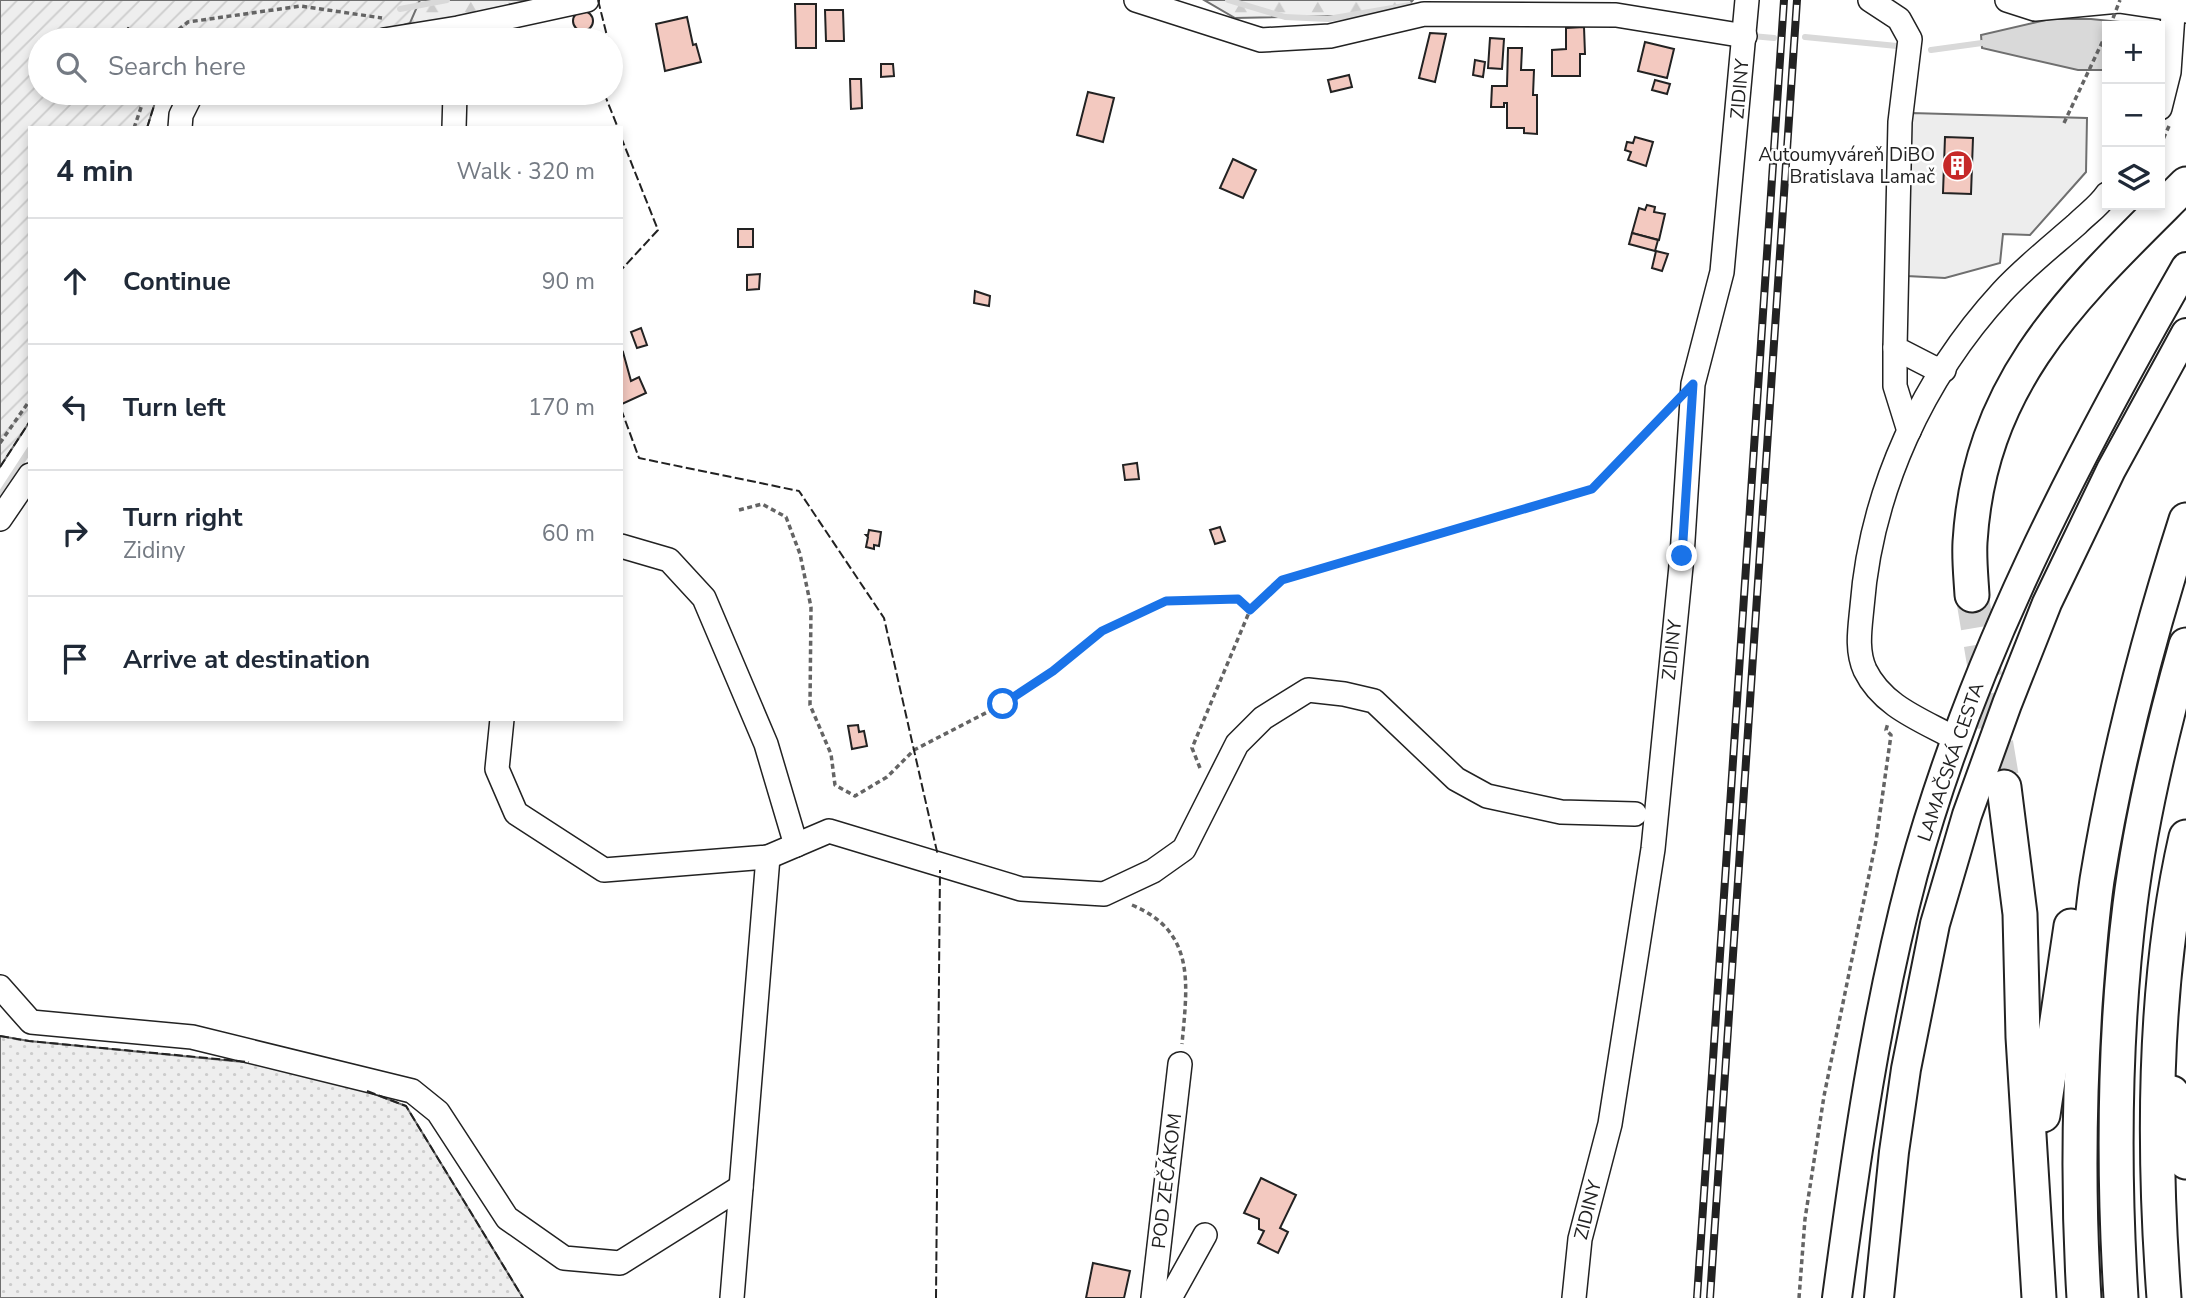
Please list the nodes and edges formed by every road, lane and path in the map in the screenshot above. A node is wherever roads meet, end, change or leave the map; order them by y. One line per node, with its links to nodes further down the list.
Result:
1 (587, 0): 11 (street)
2 (1136, 0): 12 (street)
3 (1747, 0): 12 (street, ZIDINY)
4 (1870, 0): 26 (street)
5 (2007, 0): 7 (street)
6 (2120, 0): 8 (path, bridge)
7 (2178, 7): 14 (street)
8 (2112, 21)
9 (180, 28): 10 (path)
10 (379, 28)
11 (481, 28)
12 (1745, 36): 28 (street, ZIDINY)
13 (2102, 43): 18 (path)
14 (2165, 88)
15 (142, 105): 19 (path)
16 (186, 105): 20 (street)
17 (455, 105): 21 (street)
18 (2064, 123)
19 (135, 126)
20 (180, 126)
21 (454, 126)
22 (2186, 184): 37 (highway)
23 (2102, 201): 27 (street)
24 (2186, 267): 42 (main road, LAMAČSKÁ CESTA)
25 (2186, 333): 58 (main road, LAMAČSKÁ CESTA)
26 (1895, 348): 27 (street); 30 (street)
27 (1944, 370): 30 (street)
28 (1693, 384): 38 (path); 62 (street, ZIDINY)
29 (28, 403): 31 (path)
30 (1909, 431): 40 (street)
31 (0, 443)
32 (28, 478): 34 (street)
33 (739, 510): 38 (path)
34 (0, 519)
35 (2186, 520): 49 (highway)
36 (623, 547): 47 (street)
37 (1972, 595)
38 (1250, 610): 44 (path)
39 (2186, 645): 67 (highway)
40 (1894, 705): 42 (street); 63 (path)
41 (502, 721): 48 (street)
42 (1956, 739): 64 (main road, LAMAČSKÁ CESTA)
43 (2004, 786): 56 (highway)
44 (1212, 795): 45 (street); 50 (street)
45 (1635, 814)
46 (2186, 837): 52 (highway)
47 (796, 845): 48 (street); 50 (street)
48 (768, 857): 55 (street)
49 (2097, 882): 56 (highway); 66 (highway)
50 (1104, 894): 53 (path)
51 (0, 987): 55 (street)
52 (2161, 1021): 54 (highway); 68 (highway)
53 (1180, 1064): 60 (street, POD ZEČÁKOM)
54 (2186, 1162)
55 (741, 1187): 59 (street)
56 (2035, 1230): 65 (highway)
57 (1205, 1235): 61 (street)
58 (1883, 1292)
59 (732, 1298)
60 (1153, 1298)
61 (1170, 1298)
62 (1574, 1298)
63 (1799, 1298)
64 (1838, 1298)
65 (2039, 1298)
66 (2084, 1298)
67 (2121, 1298)
68 (2164, 1298)

